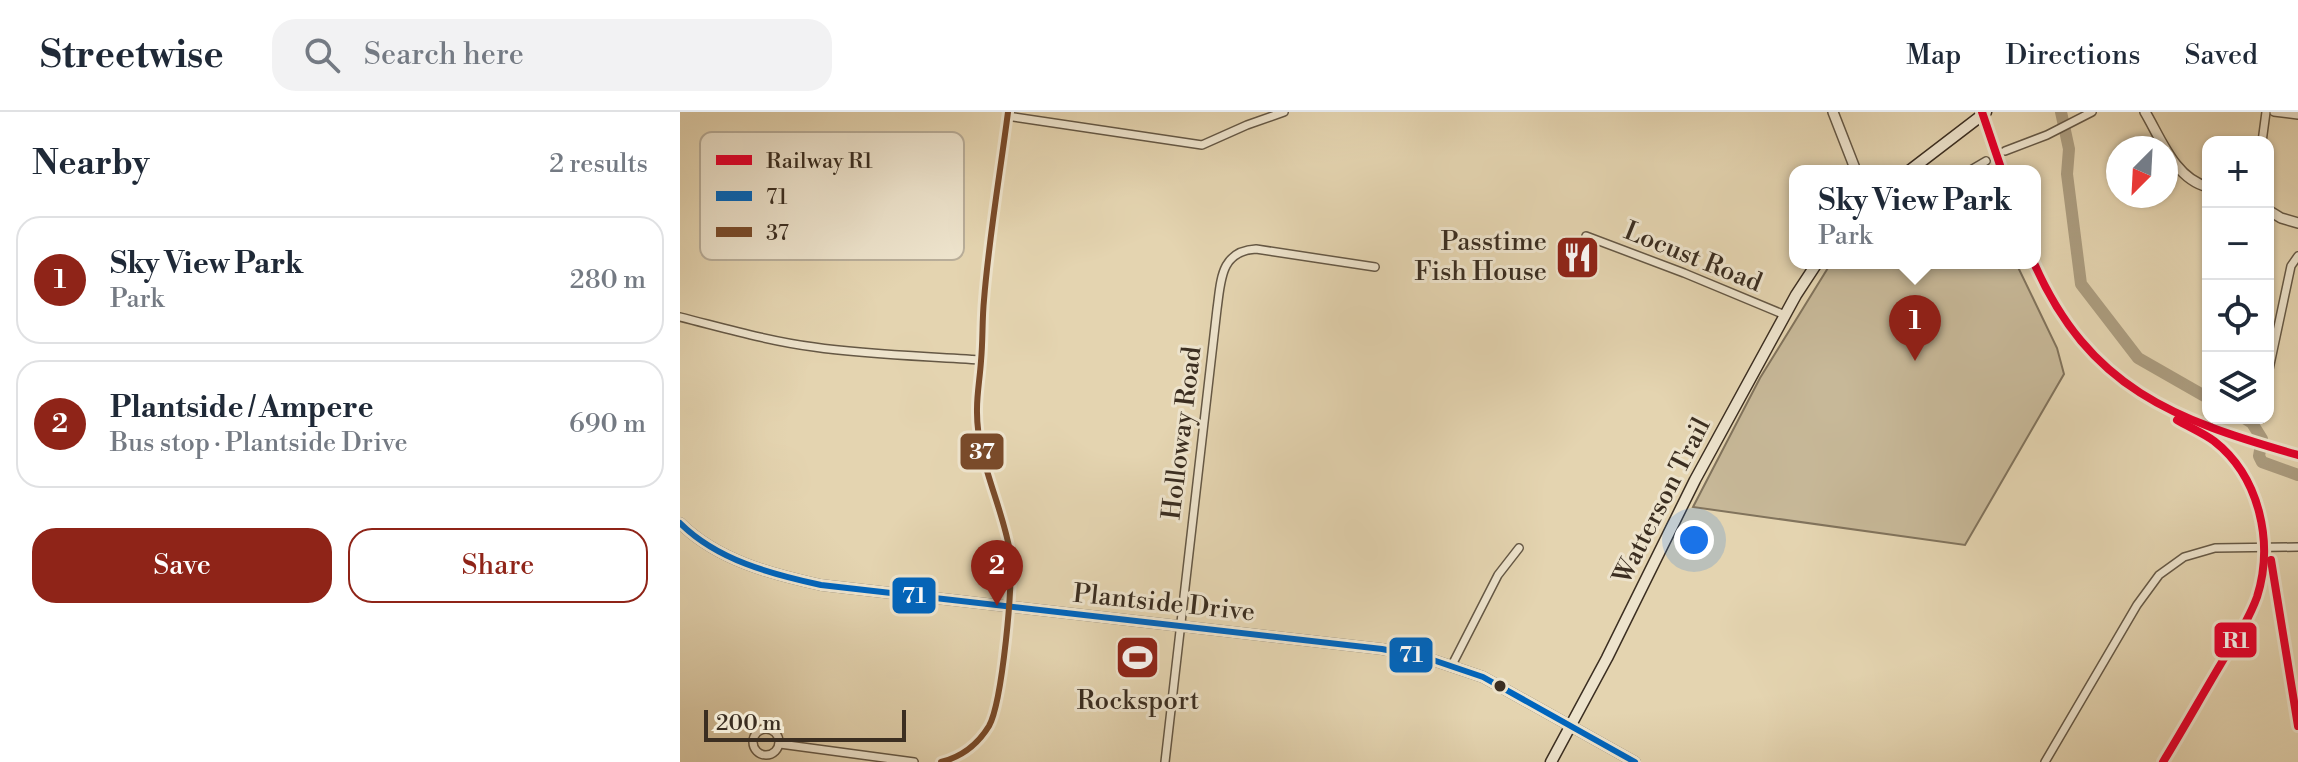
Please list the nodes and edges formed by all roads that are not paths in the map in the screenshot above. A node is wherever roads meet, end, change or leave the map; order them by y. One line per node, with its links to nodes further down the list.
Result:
1 (1284, 112): 8 (street)
2 (1833, 112): 13 (street)
3 (1986, 112): 14 (main road)
4 (2092, 112): 11 (street)
5 (2145, 112): 16 (street)
6 (2266, 112): 10 (street)
7 (2274, 112): 9 (street)
8 (1008, 114): 26 (street)
9 (2298, 115)
10 (2263, 136)
11 (2005, 151)
12 (1986, 161): 15 (street)
13 (1854, 165)
14 (1917, 165)
15 (1979, 165)
16 (2202, 185)
17 (2274, 214): 18 (street)
18 (2298, 223)
19 (1586, 236): 23 (street, Locust Road)
20 (2298, 256): 25 (street)
21 (1375, 267): 31 (street, Holloway Road)
22 (1813, 269): 23 (main road, Watterson Trail)
23 (1785, 315): 33 (main road, Watterson Trail)
24 (680, 317): 26 (street)
25 (2273, 352)
26 (981, 360): 30 (street)
27 (680, 523): 30 (street, Plantside Drive)
28 (2298, 547): 40 (street)
29 (1519, 548): 32 (street)
30 (1008, 607): 31 (street, Plantside Drive); 36 (street)
31 (1179, 627): 32 (street, Plantside Drive); 37 (street, Holloway Road)
32 (1452, 665): 33 (street, Plantside Drive)
33 (1572, 726): 38 (main road, Watterson Trail); 39 (street, Plantside Drive)
34 (780, 744): 35 (street)
35 (914, 762)
36 (941, 762)
37 (1165, 762)
38 (1551, 762)
39 (1635, 762)
40 (2045, 762)

